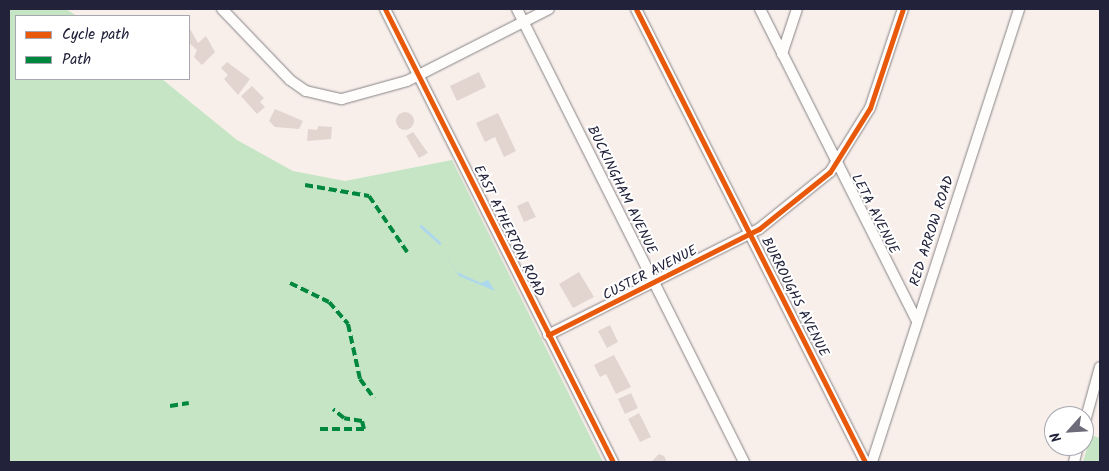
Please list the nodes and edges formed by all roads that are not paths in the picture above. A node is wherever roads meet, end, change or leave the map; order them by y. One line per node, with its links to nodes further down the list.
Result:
1 (222, 9): 12 (street)
2 (385, 9): 12 (street, EAST ATHERTON ROAD)
3 (517, 9): 10 (street, BUCKINGHAM AVENUE)
4 (550, 9): 10 (street)
5 (636, 9): 14 (street, BURROUGHS AVENUE)
6 (760, 9): 11 (street, LETA AVENUE)
7 (797, 9): 11 (street)
8 (903, 9): 13 (street, CUSTER AVENUE)
9 (1019, 9): 16 (street, RED ARROW ROAD)
10 (524, 22): 12 (street); 15 (street, BUCKINGHAM AVENUE)
11 (782, 54): 13 (street, LETA AVENUE)
12 (418, 73): 17 (street, EAST ATHERTON ROAD)
13 (836, 164): 14 (street, CUSTER AVENUE); 16 (street, LETA AVENUE)
14 (751, 234): 15 (street, CUSTER AVENUE); 22 (street, BURROUGHS AVENUE)
15 (654, 284): 17 (street, CUSTER AVENUE); 21 (street, BUCKINGHAM AVENUE)
16 (917, 321): 23 (street, RED ARROW ROAD)
17 (548, 335): 20 (street, EAST ATHERTON ROAD)
18 (1100, 367): 19 (street)
19 (1089, 406)
20 (613, 462)
21 (744, 462)
22 (865, 462)
23 (872, 462)

